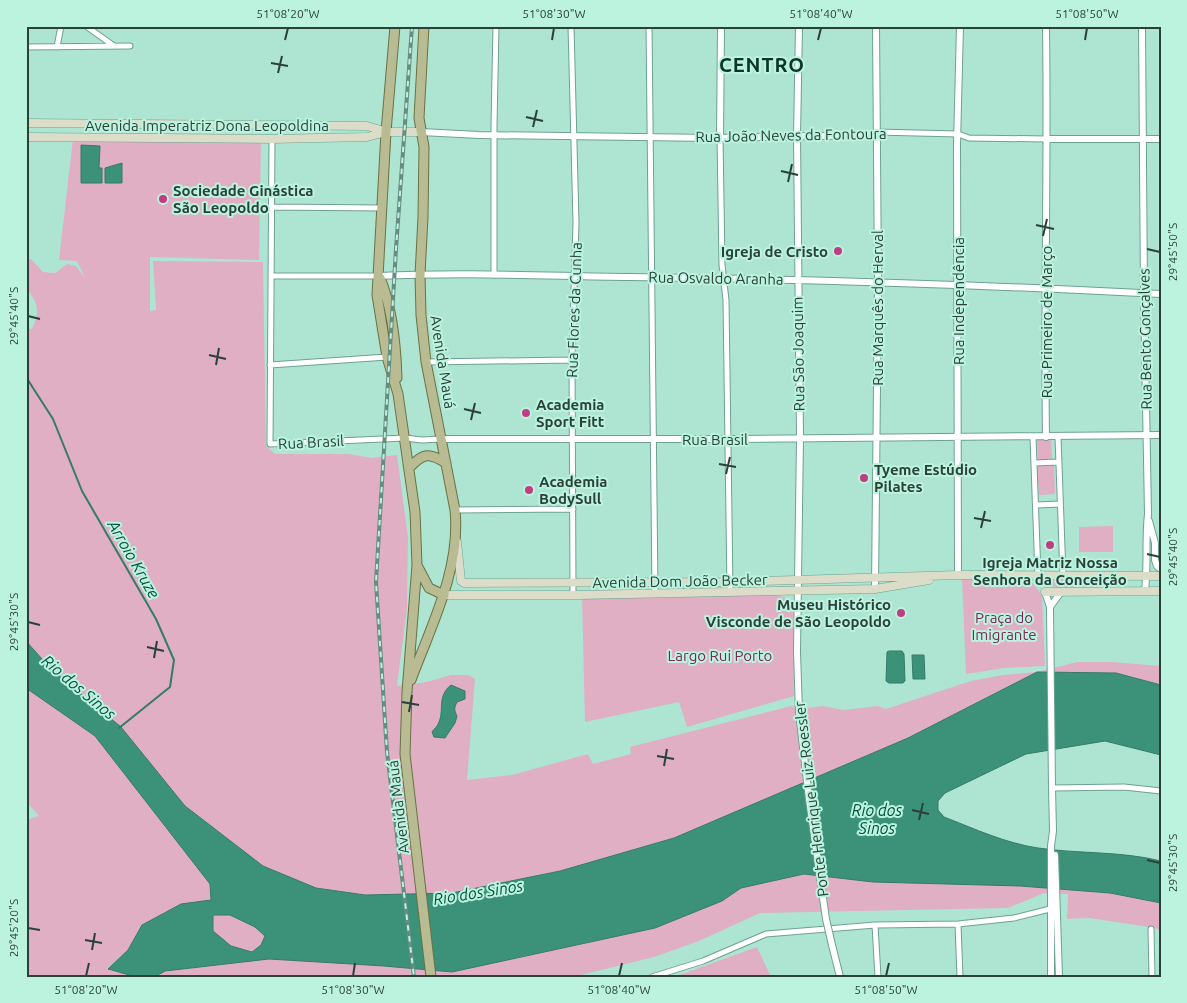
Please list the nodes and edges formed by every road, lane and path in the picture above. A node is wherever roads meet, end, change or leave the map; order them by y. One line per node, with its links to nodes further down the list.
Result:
1 (61, 26): 17 (street)
2 (86, 26): 14 (street)
3 (395, 26): 20 (main road, Avenida Mauá)
4 (424, 26): 21 (main road, Avenida Mauá)
5 (496, 26): 24 (street)
6 (571, 26): 25 (street, Rua Flores da Cunha)
7 (648, 26): 28 (street)
8 (721, 26): 29 (street)
9 (798, 26): 26 (street, Rua São Joaquim)
10 (876, 26): 22 (street, Rua Marquês do Herval)
11 (960, 26): 23 (street, Rua Independência)
12 (1046, 26): 32 (street, Rua Primeiro de Março)
13 (1142, 26): 33 (street, Rua Bento Gonçalves)
14 (114, 46): 15 (street); 17 (street)
15 (130, 46)
16 (26, 47): 17 (street)
17 (57, 47)
18 (26, 123): 19 (main road, Avenida Imperatriz Dona Leopoldina)
19 (139, 125): 20 (main road, Avenida Imperatriz Dona Leopoldina); 30 (main road)
20 (386, 132): 21 (main road, Avenida Imperatriz Dona Leopoldina); 31 (main road, Avenida Imperatriz Dona Leopoldina); 36 (main road, Avenida Mauá)
21 (421, 132): 24 (street, Rua João Neves da Fontoura); 37 (main road, Avenida Mauá)
22 (876, 132): 23 (street, Rua João Neves da Fontoura); 26 (street, Rua João Neves da Fontoura); 45 (street, Rua Marquês do Herval)
23 (958, 134): 32 (street, Rua João Neves da Fontoura); 46 (street, Rua Independência)
24 (494, 136): 25 (street, Rua João Neves da Fontoura); 38 (street)
25 (574, 136): 28 (street, Rua João Neves da Fontoura); 41 (street, Rua Flores da Cunha)
26 (797, 136): 29 (street, Rua João Neves da Fontoura); 44 (street, Rua São Joaquim)
27 (26, 137): 30 (main road, Avenida Imperatriz Dona Leopoldina)
28 (650, 137): 29 (street, Rua João Neves da Fontoura); 42 (street)
29 (720, 137): 43 (street)
30 (140, 138): 31 (main road, Avenida Imperatriz Dona Leopoldina)
31 (272, 138): 35 (street)
32 (1047, 139): 33 (street, Rua João Neves da Fontoura); 47 (street, Rua Primeiro de Março)
33 (1143, 139): 34 (street, Rua João Neves da Fontoura); 48 (street, Rua Bento Gonçalves)
34 (1161, 139)
35 (272, 207): 36 (street); 39 (street)
36 (382, 208): 40 (main road, Avenida Mauá)
37 (420, 275): 38 (street, Rua Osvaldo Aranha); 40 (street, Rua Osvaldo Aranha); 52 (main road, Avenida Mauá)
38 (494, 275): 41 (street, Rua Osvaldo Aranha)
39 (271, 276): 40 (street, Rua Osvaldo Aranha); 53 (street)
40 (378, 276): 50 (main road, Avenida Mauá); 54 (main road, Avenida Mauá)
41 (575, 276): 42 (street, Rua Osvaldo Aranha); 51 (street, Rua Flores da Cunha)
42 (651, 277): 43 (street, Rua Osvaldo Aranha); 66 (street)
43 (724, 278): 44 (street, Rua Osvaldo Aranha); 67 (street)
44 (797, 279): 45 (street, Rua Osvaldo Aranha); 61 (street, Rua São Joaquim)
45 (878, 282): 46 (street, Rua Osvaldo Aranha); 62 (street, Rua Marquês do Herval)
46 (958, 284): 47 (street, Rua Osvaldo Aranha); 63 (street, Rua Independência)
47 (1045, 288): 48 (street, Rua Osvaldo Aranha); 58 (street, Rua Primeiro de Março)
48 (1144, 293): 49 (street, Rua Osvaldo Aranha); 55 (street, Rua Bento Gonçalves)
49 (1161, 294)
50 (387, 357): 53 (street); 54 (main road, Avenida Mauá)
51 (572, 360): 52 (street); 65 (street, Rua Flores da Cunha)
52 (426, 362): 64 (main road, Avenida Mauá)
53 (270, 365): 60 (street, Rua Brasil)
54 (398, 394): 60 (main road, Avenida Mauá)
55 (1147, 435): 56 (street, Rua Brasil); 59 (street, Rua Brasil); 76 (street, Rua Bento Gonçalves)
56 (1161, 435)
57 (1033, 437): 58 (street, Rua Brasil); 63 (street, Rua Brasil); 70 (street)
58 (1046, 437): 59 (street, Rua Brasil)
59 (1058, 437): 68 (street)
60 (405, 438): 64 (street, Rua Brasil); 71 (main road, Avenida Mauá)
61 (800, 438): 62 (street, Rua Brasil); 67 (street, Rua Brasil); 87 (street, Rua São Joaquim)
62 (877, 438): 63 (street, Rua Brasil); 86 (street, Rua Marquês do Herval)
63 (958, 438): 80 (street, Rua Independência)
64 (442, 439): 65 (street, Rua Brasil); 69 (main road, Avenida Mauá)
65 (572, 439): 66 (street, Rua Brasil); 74 (street, Rua Flores da Cunha)
66 (654, 439): 67 (street, Rua Brasil); 89 (street)
67 (728, 439): 90 (street)
68 (1059, 462): 70 (street); 72 (street)
69 (446, 463): 71 (main road); 75 (main road, Avenida Mauá)
70 (1034, 463): 73 (street)
71 (409, 468): 78 (main road, Avenida Mauá)
72 (1060, 504): 73 (street); 83 (street)
73 (1036, 505): 82 (street)
74 (573, 509): 75 (street); 88 (street, Rua Flores da Cunha)
75 (455, 510): 77 (main road, Avenida Mauá)
76 (1148, 514): 79 (street); 85 (street, Rua Bento Gonçalves)
77 (457, 535): 88 (main road, Avenida Dom João Becker); 100 (main road, Avenida Mauá)
78 (417, 565): 100 (main road); 104 (main road, Avenida Mauá)
79 (1161, 574): 85 (main road, Avenida Dom João Becker)
80 (958, 575): 81 (main road, Avenida Dom João Becker); 82 (main road, Avenida Dom João Becker)
81 (946, 576): 86 (main road, Avenida Dom João Becker); 91 (main road, Avenida Dom João Becker)
82 (1038, 576): 83 (main road, Avenida Dom João Becker); 98 (main road)
83 (1063, 576): 84 (main road, Avenida Dom João Becker); 98 (main road)
84 (1129, 576): 85 (main road, Avenida Dom João Becker); 93 (main road)
85 (1147, 576): 94 (street, Rua Bento Gonçalves)
86 (875, 578): 87 (main road, Avenida Dom João Becker); 91 (street, Rua Marquês do Herval)
87 (798, 580): 90 (main road, Avenida Dom João Becker); 92 (street, Rua São Joaquim)
88 (574, 582): 89 (main road, Avenida Dom João Becker); 101 (street, Rua Flores da Cunha)
89 (655, 582): 90 (main road, Avenida Dom João Becker); 96 (street)
90 (730, 582): 97 (street)
91 (875, 589): 92 (main road, Avenida Dom João Becker)
92 (798, 590): 97 (main road, Avenida Dom João Becker); 103 (street, Rua São Joaquim)
93 (1132, 591): 94 (main road); 99 (main road)
94 (1145, 591): 95 (main road)
95 (1161, 591)
96 (655, 592): 97 (main road, Avenida Dom João Becker); 101 (main road, Avenida Dom João Becker)
97 (730, 592)
98 (1045, 592): 99 (main road); 102 (street)
99 (1061, 592): 102 (street)
100 (444, 595): 101 (main road, Avenida Dom João Becker); 104 (main road, Avenida Mauá)
101 (573, 595)
102 (1050, 607): 105 (street)
103 (797, 652): 113 (street, Ponte Henrique Luiz Roessler, bridge)
104 (407, 692): 111 (main road, Avenida Mauá)
105 (1052, 788): 106 (street); 107 (street)
106 (1161, 791)
107 (1054, 908): 108 (street); 116 (street); 117 (street)
108 (958, 924): 109 (street); 115 (street)
109 (875, 925): 112 (street); 114 (street)
110 (1151, 929): 118 (street)
111 (431, 977)
112 (652, 977)
113 (840, 977)
114 (878, 977)
115 (960, 977)
116 (1051, 977)
117 (1060, 977)
118 (1152, 977)

